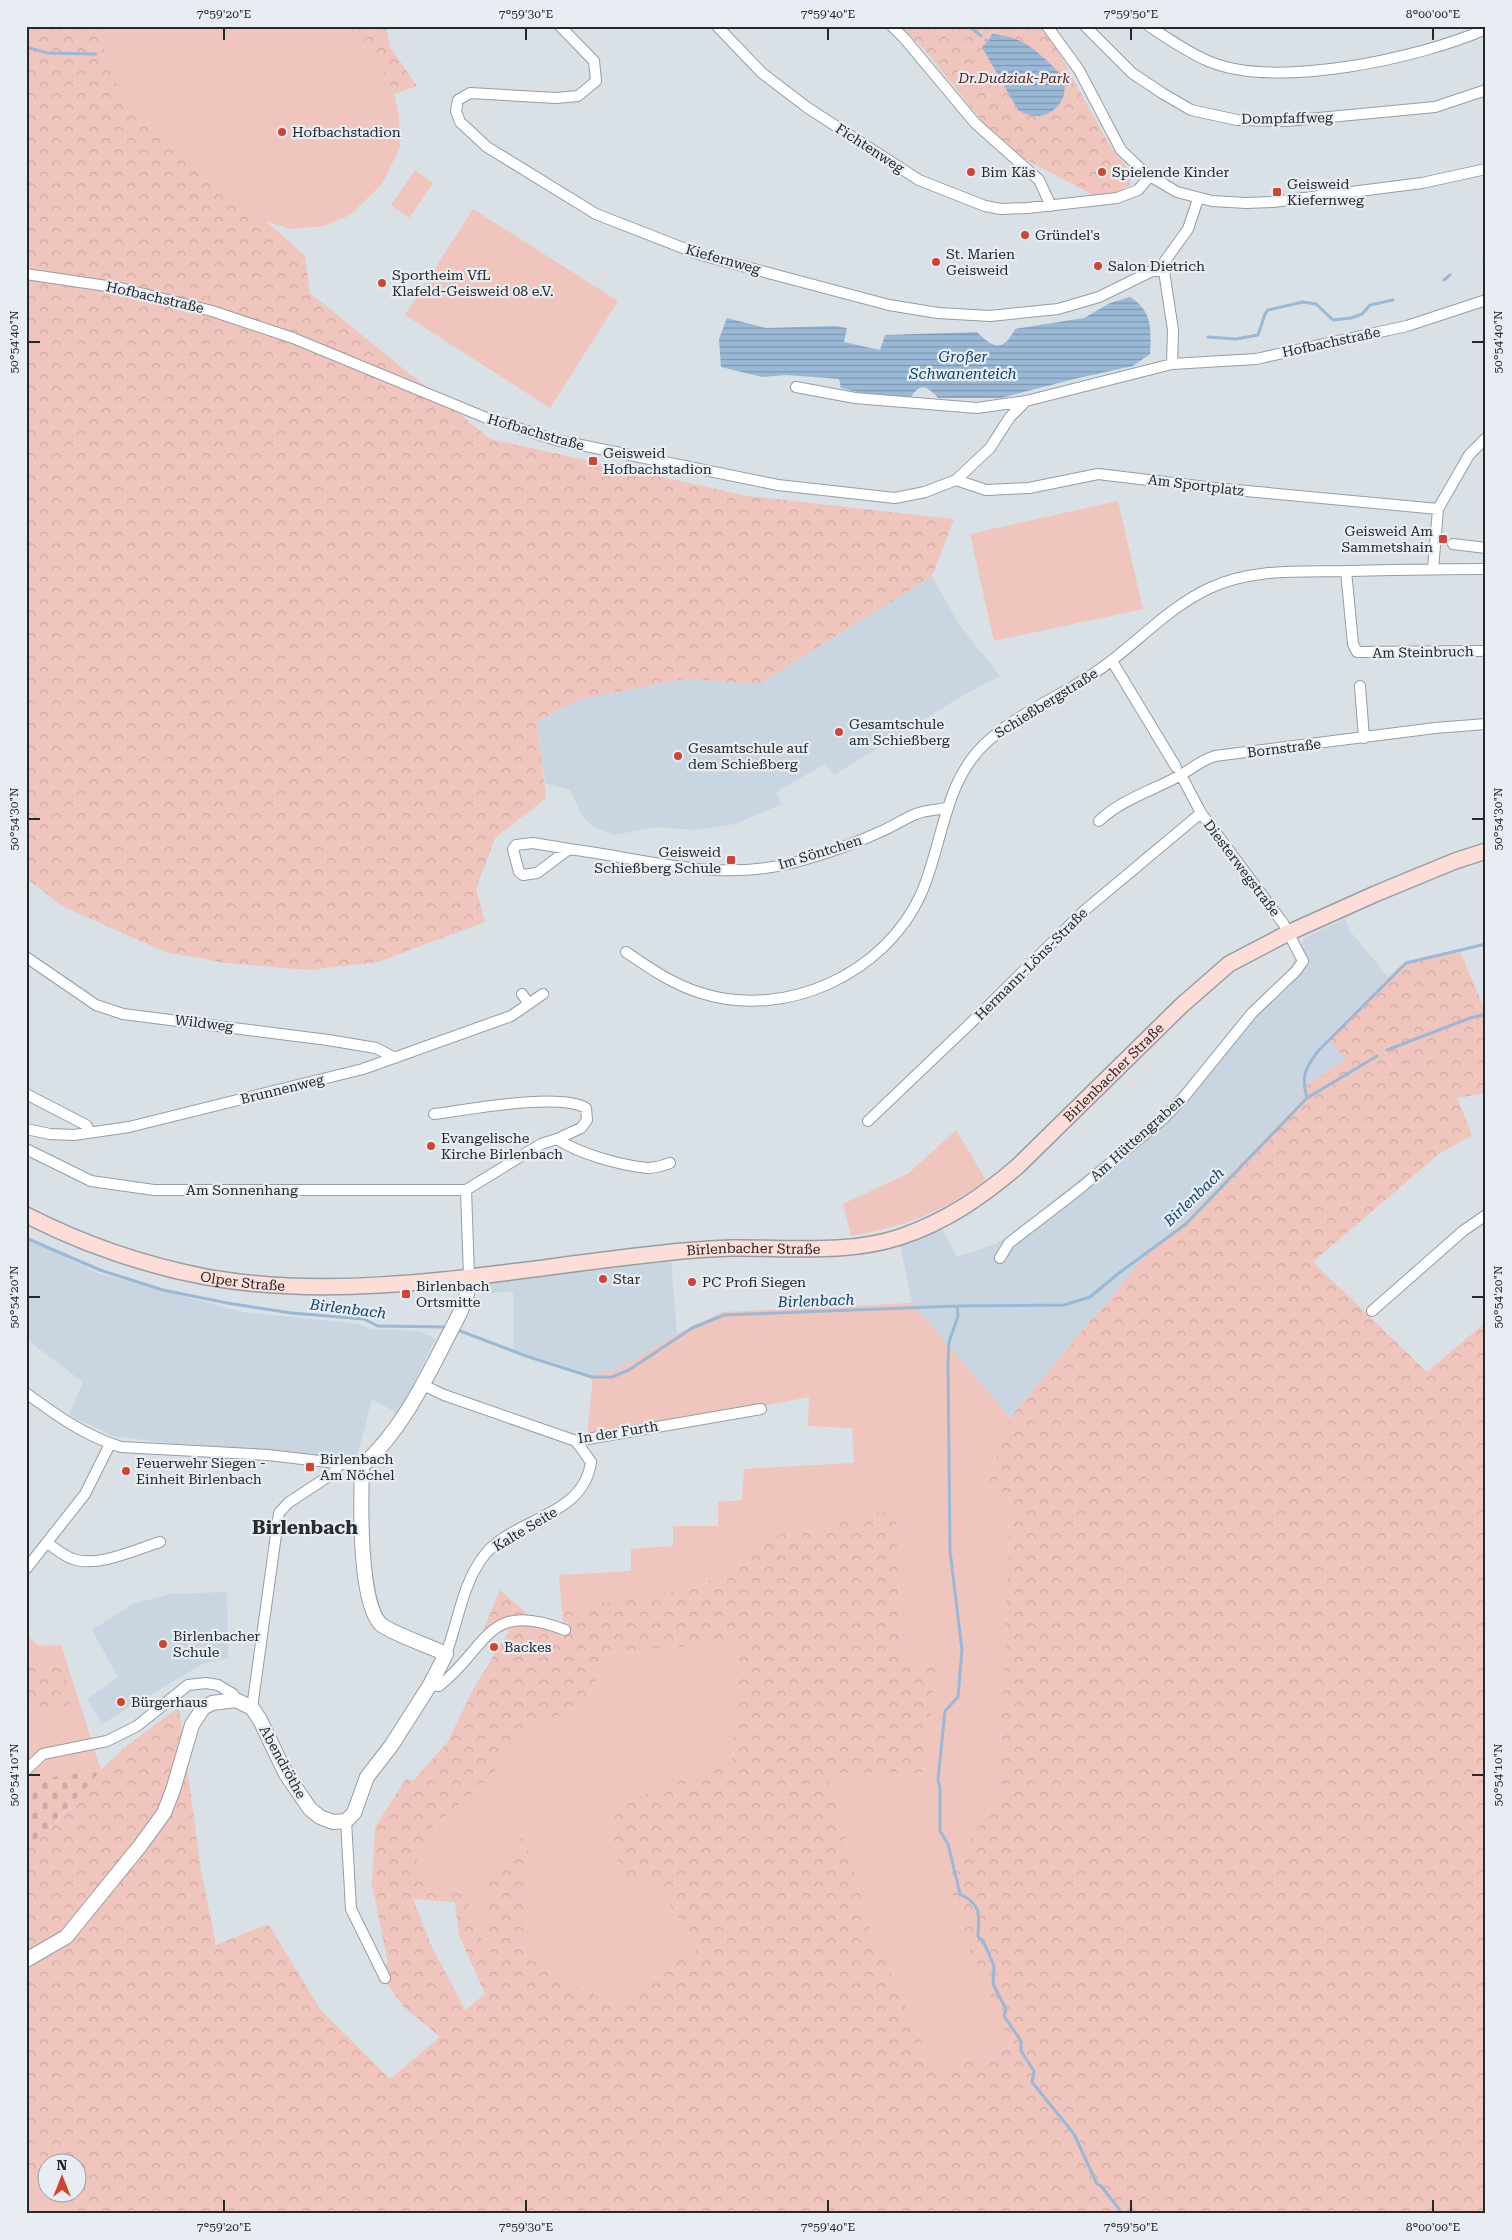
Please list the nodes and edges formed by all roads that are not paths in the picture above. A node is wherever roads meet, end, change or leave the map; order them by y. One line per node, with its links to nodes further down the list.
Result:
1 (560, 26): 13 (street, Kiefernweg)
2 (717, 26): 12 (street, Fichtenweg)
3 (892, 26): 12 (street)
4 (1048, 26): 10 (street)
5 (1085, 26): 8 (street, Dompfaffweg)
6 (1149, 26): 7 (street)
7 (1486, 29)
8 (1486, 90)
9 (1486, 169): 11 (street)
10 (1150, 176): 11 (street); 12 (street, Fichtenweg)
11 (1198, 199): 13 (street)
12 (1051, 206)
13 (1164, 271): 16 (street)
14 (26, 274): 20 (street, Hofbachstraße)
15 (1486, 300): 16 (street, Hofbachstraße)
16 (1172, 364): 18 (street, Hofbachstraße)
17 (796, 387): 18 (street, Hofbachstraße)
18 (1026, 401): 20 (street, Hofbachstraße)
19 (1486, 438): 21 (street)
20 (956, 480): 21 (street, Am Sportplatz)
21 (1438, 509): 24 (street)
22 (1453, 544): 23 (street)
23 (1486, 548)
24 (1432, 569): 25 (street, Schießbergstraße); 26 (street, Schießbergstraße)
25 (1486, 569)
26 (1346, 571): 27 (street, Am Steinbruch); 28 (street, Schießbergstraße)
27 (1481, 651)
28 (1112, 661): 32 (street, Schießbergstraße); 33 (street, Schießbergstraße)
29 (1360, 686): 31 (street)
30 (1486, 724): 31 (street, Bornstraße)
31 (1364, 738): 32 (street, Bornstraße)
32 (1179, 771): 34 (street, Diesterwegstraße); 35 (street, Bornstraße)
33 (946, 808): 36 (street, Im Söntchen); 39 (street, Schießbergstraße)
34 (1202, 813): 38 (street, Diesterwegstraße); 48 (street, Hermann-Löns-Straße)
35 (1099, 821)
36 (569, 849): 36 (street, Im Söntchen)
37 (1486, 852): 38 (main road, Birlenbacher Straße)
38 (1288, 933): 41 (street, Diesterwegstraße); 58 (main road, Birlenbacher Straße)
39 (626, 952)
40 (26, 957): 45 (street, Wildweg)
41 (1303, 961): 57 (street, Am Hüttengraben)
42 (522, 994): 44 (street)
43 (543, 994): 44 (street, Brunnenweg)
44 (529, 1004): 45 (street, Brunnenweg)
45 (395, 1058): 50 (street, Brunnenweg)
46 (26, 1094): 50 (street)
47 (434, 1114): 51 (street)
48 (868, 1121)
49 (26, 1129): 50 (street, Brunnenweg)
50 (90, 1132)
51 (557, 1139): 53 (street); 54 (street)
52 (26, 1149): 54 (street, Am Sonnenhang)
53 (670, 1163)
54 (466, 1190): 58 (street)
55 (26, 1215): 58 (main road, Olper Straße)
56 (1486, 1215): 59 (street)
57 (1000, 1258)
58 (469, 1276): 60 (street)
59 (1372, 1311)
60 (423, 1385): 63 (street, In der Furth); 66 (street)
61 (26, 1393): 64 (street)
62 (761, 1409): 63 (street, In der Furth)
63 (576, 1441): 71 (street, Kalte Seite)
64 (110, 1444): 65 (street); 68 (street)
65 (338, 1463): 66 (street); 74 (street)
66 (362, 1466): 71 (street)
67 (160, 1542): 68 (street)
68 (47, 1543): 69 (street)
69 (26, 1569)
70 (565, 1630): 72 (street)
71 (446, 1654): 72 (street)
72 (430, 1685): 76 (street)
73 (236, 1700): 74 (street); 75 (street); 77 (street)
74 (252, 1708): 76 (street, Abendröthe)
75 (26, 1770)
76 (346, 1821): 78 (street)
77 (26, 1960)
78 (385, 1978)

